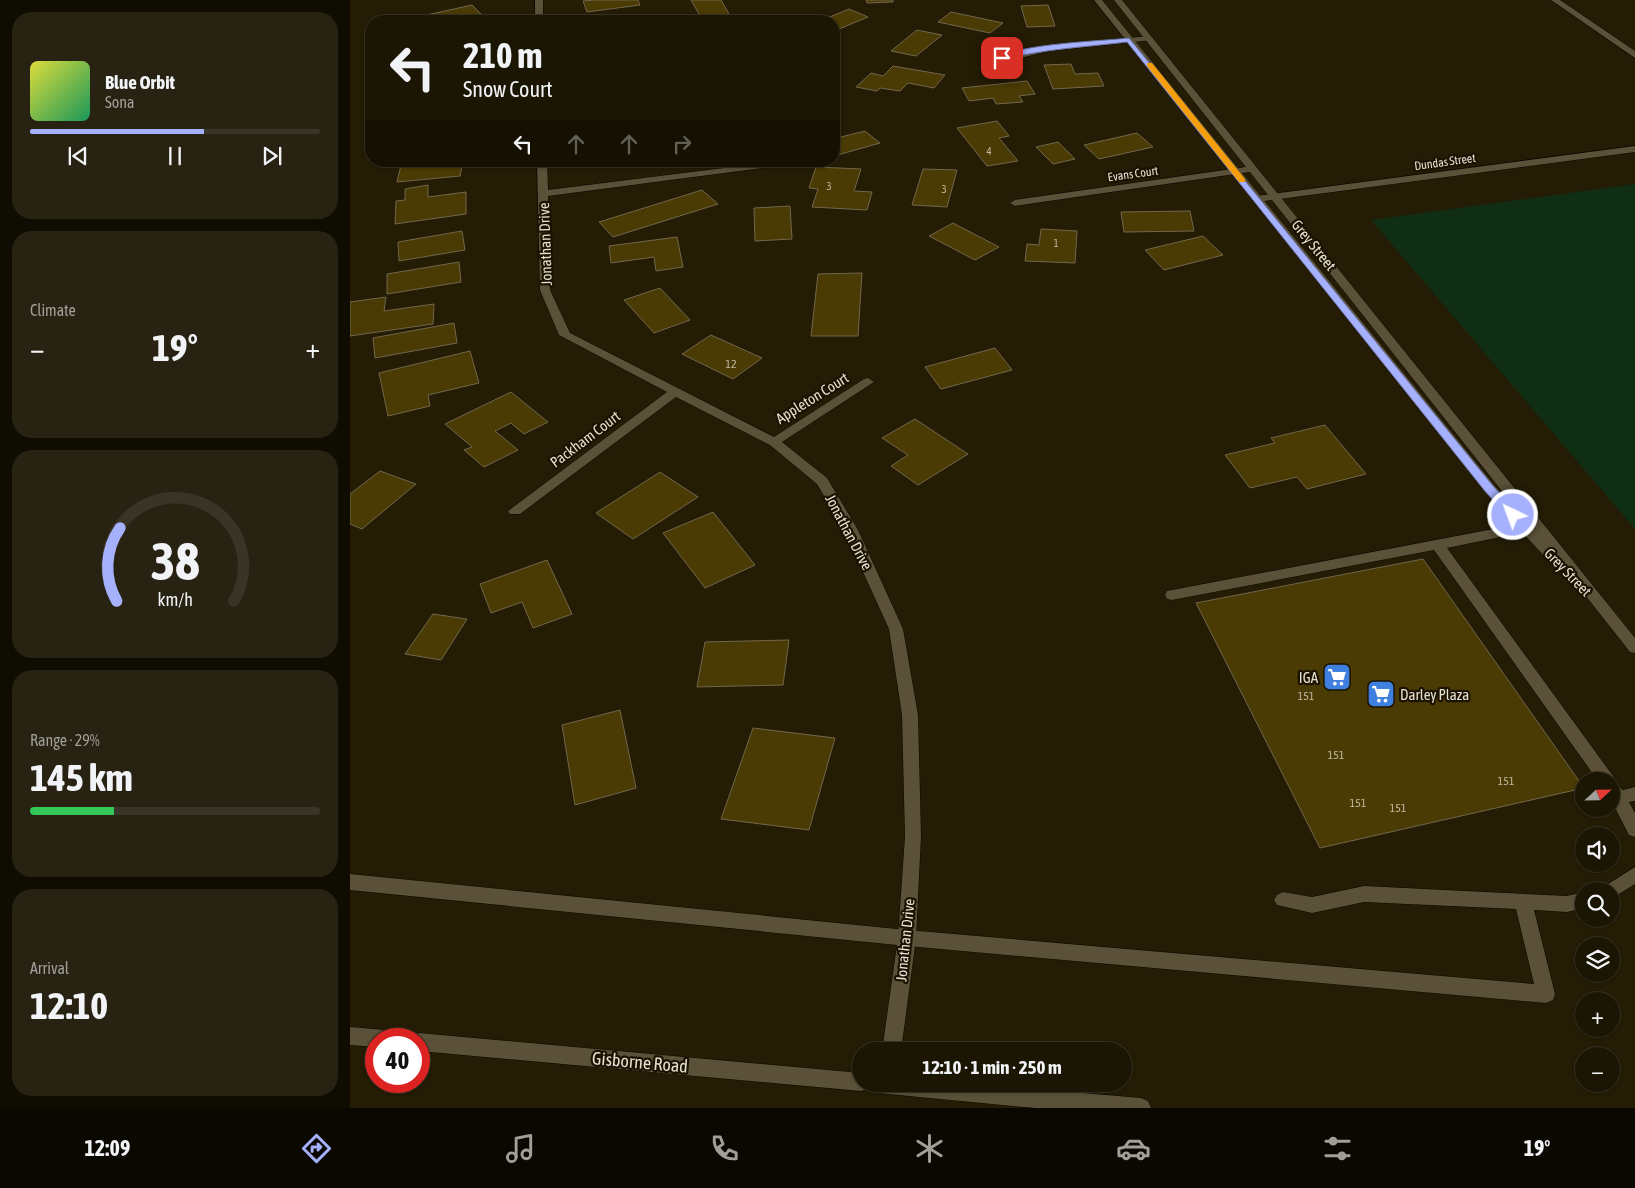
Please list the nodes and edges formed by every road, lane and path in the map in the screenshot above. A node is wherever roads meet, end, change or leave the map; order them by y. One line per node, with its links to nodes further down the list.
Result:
1 (539, 0): 5 (street)
2 (1098, 0): 7 (street, Grey Street)
3 (1118, 0): 6 (street, Grey Street)
4 (1555, 0): 8 (street)
5 (539, 15)
6 (1149, 38): 7 (street); 13 (street, Grey Street)
7 (1129, 40): 9 (street); 14 (street, Grey Street)
8 (1635, 56)
9 (990, 63)
10 (1635, 149): 16 (street, Dundas Street)
11 (542, 167): 15 (street, Jonathan Drive)
12 (747, 167): 15 (street)
13 (1253, 169): 14 (street, Evans Court); 16 (street, Grey Street)
14 (1234, 171): 17 (street, Grey Street); 18 (street, Evans Court)
15 (543, 194): 20 (street, Jonathan Drive)
16 (1276, 197): 17 (street, Dundas Street); 23 (street, Grey Street)
17 (1257, 199): 23 (street, Grey Street)
18 (1015, 203)
19 (868, 382): 21 (street, Appleton Court)
20 (675, 392): 21 (street, Jonathan Drive); 22 (street, Packham Court)
21 (774, 442): 36 (street, Jonathan Drive)
22 (515, 511)
23 (1532, 527): 24 (street); 26 (street, Grey Street)
24 (1438, 544): 25 (street); 27 (street)
25 (1172, 595)
26 (1635, 648)
27 (1601, 772)
28 (1622, 793): 29 (street)
29 (1635, 830)
30 (1635, 874): 32 (street)
31 (350, 882): 36 (street)
32 (1620, 885)
33 (1283, 900): 34 (street)
34 (1524, 901): 35 (street); 36 (street)
35 (1575, 902)
36 (907, 938): 39 (street, Jonathan Drive)
37 (350, 1036): 38 (street)
38 (365, 1037)
39 (893, 1042)
40 (430, 1043): 41 (street, Gisborne Road)
41 (852, 1081)
42 (970, 1092): 43 (street)
43 (1141, 1108)

